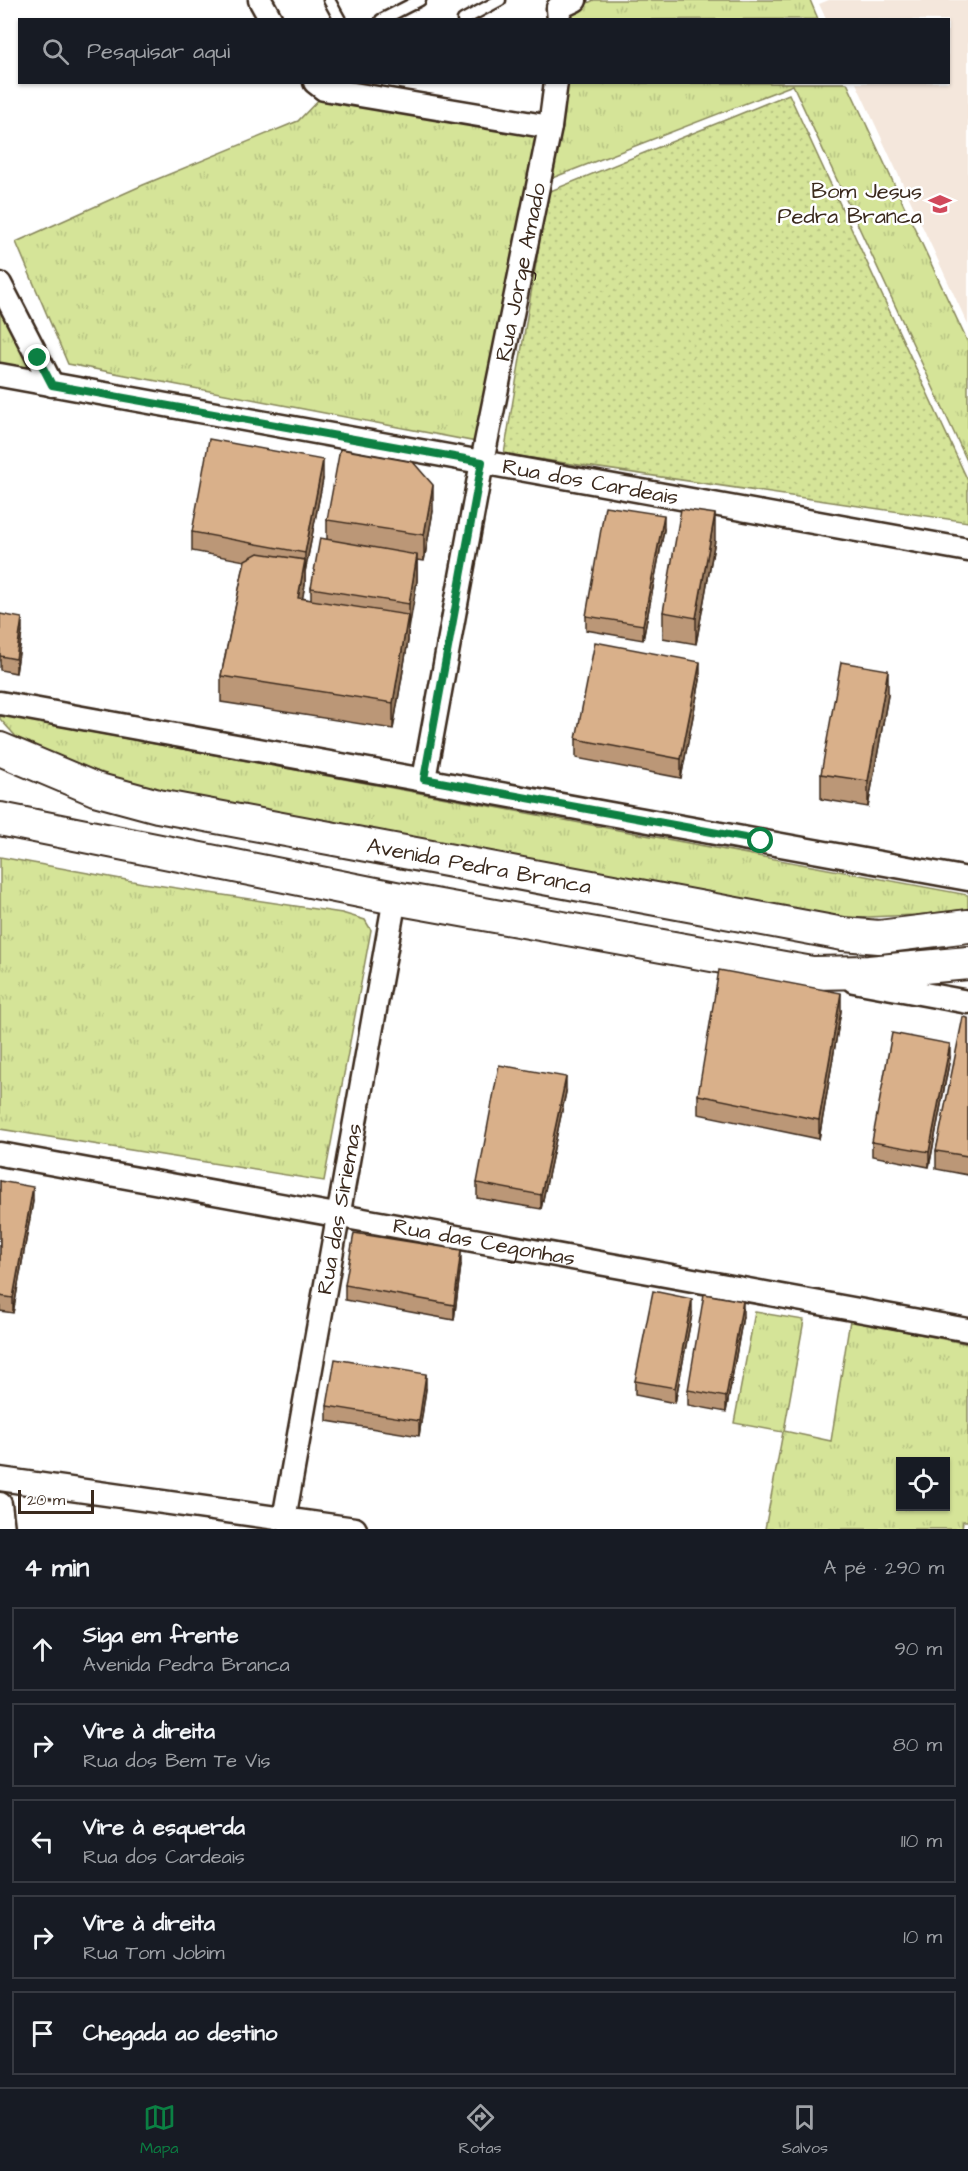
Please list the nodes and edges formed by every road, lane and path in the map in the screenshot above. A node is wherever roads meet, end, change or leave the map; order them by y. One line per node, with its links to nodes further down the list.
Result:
1 (260, 0): 5 (street)
2 (329, 0): 6 (lane)
3 (420, 0): 7 (lane)
4 (500, 0): 8 (lane)
5 (270, 18)
6 (339, 18)
7 (385, 18)
8 (467, 18)
9 (318, 84): 11 (street)
10 (556, 84): 11 (street, Rua Jorge Amado)
11 (550, 128): 15 (street, Rua Jorge Amado)
12 (0, 284): 14 (street)
13 (0, 375): 14 (street, Rua dos Cardeais)
14 (52, 385): 15 (street, Rua dos Cardeais)
15 (482, 462): 16 (street, Rua dos Cardeais); 19 (street, Rua Jorge Amado)
16 (968, 550)
17 (0, 703): 19 (street)
18 (0, 750): 23 (main road, Avenida Pedra Branca)
19 (424, 779): 21 (street)
20 (0, 819): 22 (main road, Avenida Pedra Branca)
21 (968, 879)
22 (395, 898): 25 (main road, Avenida Pedra Branca); 28 (street, Rua das Siriemas)
23 (968, 926)
24 (968, 963): 25 (main road, Avenida Pedra Branca)
25 (812, 972): 26 (street)
26 (968, 1002)
27 (0, 1154): 28 (street, Rua das Cegonhas)
28 (339, 1216): 29 (street, Rua das Cegonhas); 32 (street, Rua das Siriemas)
29 (968, 1330)
30 (0, 1479): 32 (street)
31 (0, 1504): 33 (street)
32 (284, 1519): 34 (street)
33 (3, 1529)
34 (355, 1529)

